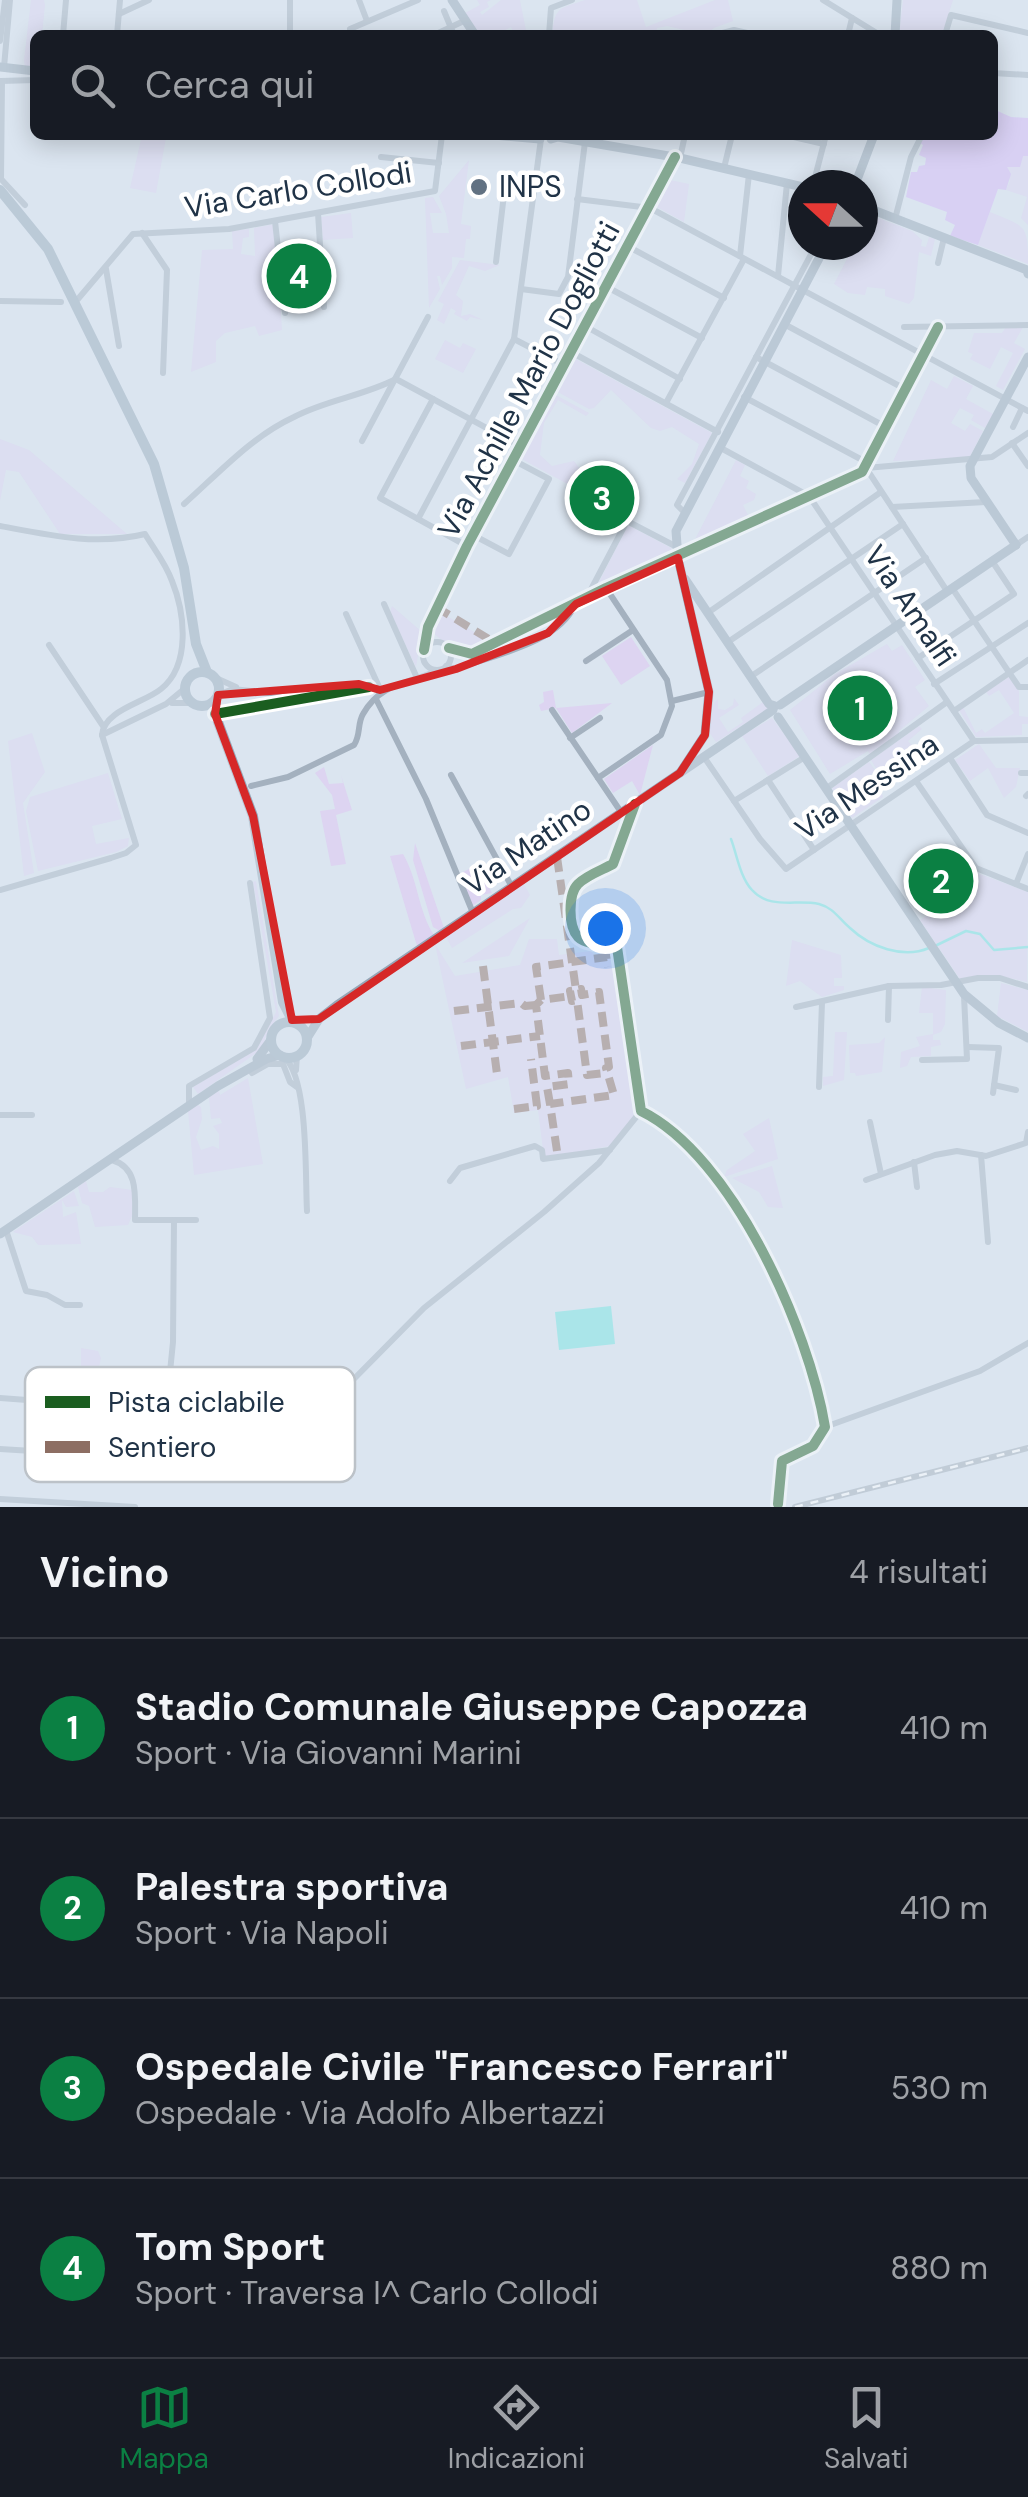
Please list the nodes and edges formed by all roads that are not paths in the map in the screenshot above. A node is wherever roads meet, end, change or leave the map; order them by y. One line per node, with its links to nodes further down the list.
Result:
1 (7, 0): 30 (street); 31 (street)
2 (66, 0): 18 (street)
3 (120, 0): 13 (street)
4 (149, 0): 13 (street)
5 (290, 0): 20 (street)
6 (359, 0): 16 (street)
7 (418, 0): 16 (street)
8 (452, 0): 15 (street)
9 (823, 0): 14 (street)
10 (898, 0): 27 (street)
11 (569, 1): 24 (street)
12 (444, 11): 21 (street)
13 (118, 14): 19 (street)
14 (852, 18): 25 (street); 26 (street)
15 (466, 20): 22 (street); 23 (street)
16 (367, 22): 17 (street)
17 (350, 29)
18 (63, 30)
19 (116, 30)
20 (290, 30)
21 (453, 30)
22 (454, 30)
23 (473, 30)
24 (549, 30)
25 (849, 30)
26 (872, 30)
27 (895, 30)
28 (946, 30): 29 (street)
29 (1028, 33)
30 (0, 41)
31 (1, 67): 32 (street); 36 (street)
32 (30, 70)
33 (998, 73): 34 (street)
34 (1028, 75)
35 (30, 80): 36 (street)
36 (1, 81): 62 (street)
37 (441, 140): 53 (street)
38 (542, 140): 50 (street)
39 (542, 140): 50 (street)
40 (566, 140): 48 (street)
41 (577, 140): 48 (street)
42 (683, 140): 52 (street, Via Achille Mario Dogliotti)
43 (731, 140): 54 (street)
44 (807, 140): 49 (street)
45 (825, 140): 49 (street)
46 (872, 140): 56 (street)
47 (919, 140): 66 (street)
48 (582, 142): 52 (street); 61 (street)
49 (824, 144): 55 (street)
50 (539, 155): 60 (street)
51 (381, 158): 53 (street)
52 (677, 158): 54 (street); 63 (street, Via Achille Mario Dogliotti)
53 (438, 163): 65 (street, Via Carlo Collodi)
54 (724, 168): 57 (street)
55 (817, 170)
56 (861, 170)
57 (748, 174): 58 (street); 71 (street)
58 (787, 183): 78 (street)
59 (0, 190): 163 (main road)
60 (534, 190): 74 (street); 81 (street)
61 (577, 199): 63 (street); 81 (street)
62 (25, 205)
63 (650, 208): 70 (street, Via Achille Mario Dogliotti); 71 (street)
64 (878, 212): 66 (street)
65 (318, 214): 67 (street, Via Carlo Collodi); 86 (street)
66 (895, 218): 69 (street)
67 (275, 221): 68 (street, Via Carlo Collodi); 87 (street)
68 (142, 233): 76 (street); 102 (street)
69 (944, 238): 75 (street); 77 (street)
70 (628, 247): 80 (street, Via Achille Mario Dogliotti); 82 (street)
71 (742, 258): 78 (street); 82 (street)
72 (810, 260): 79 (street)
73 (816, 260): 79 (street)
74 (496, 262)
75 (938, 262)
76 (106, 268): 83 (street); 96 (street)
77 (1028, 271)
78 (778, 276): 79 (street)
79 (798, 287): 89 (street); 98 (street); 100 (street)
80 (606, 288): 91 (street, Via Achille Mario Dogliotti); 94 (street)
81 (521, 289): 95 (street)
82 (724, 298): 94 (street)
83 (78, 299)
84 (0, 300): 85 (street)
85 (61, 302)
86 (324, 307)
87 (285, 313)
88 (428, 317): 104 (street)
89 (784, 324): 100 (street); 106 (street)
90 (1028, 325): 93 (street)
91 (586, 326): 97 (street, Via Achille Mario Dogliotti); 105 (street)
92 (904, 327): 93 (street)
93 (938, 327): 98 (street)
94 (702, 338): 105 (street)
95 (514, 339): 101 (street); 112 (street)
96 (119, 346)
97 (571, 352): 101 (street, Via Achille Mario Dogliotti); 110 (street)
98 (922, 355): 106 (street); 109 (street)
99 (1028, 357): 103 (street)
100 (760, 359): 107 (street); 113 (street); 115 (street)
101 (564, 365): 119 (street, Via Achille Mario Dogliotti)
102 (163, 373)
103 (1024, 373): 109 (street)
104 (396, 378): 108 (street); 117 (street); 130 (street)
105 (680, 378): 110 (street)
106 (904, 389): 113 (street)
107 (744, 398): 115 (street); 123 (street)
108 (433, 399): 112 (street); 133 (street)
109 (1005, 400): 111 (street); 122 (street)
110 (666, 404): 115 (street)
111 (1025, 410): 114 (street)
112 (472, 420): 119 (street); 133 (street)
113 (884, 426): 123 (street)
114 (1013, 427)
115 (720, 433): 120 (street); 132 (street)
116 (1028, 433): 118 (street)
117 (362, 442)
118 (1012, 443): 122 (street); 124 (street)
119 (520, 446): 121 (street, Via Achille Mario Dogliotti)
120 (718, 446): 127 (street); 132 (street)
121 (513, 460): 137 (street, Via Achille Mario Dogliotti); 137 (street)
122 (971, 462): 123 (street); 125 (street)
123 (866, 465): 126 (street); 127 (street)
124 (1028, 466)
125 (978, 489): 128 (street); 129 (street)
126 (881, 492): 131 (street); 136 (street)
127 (809, 496): 136 (street, Via Amalfi); 143 (street)
128 (987, 502): 129 (street); 139 (street)
129 (970, 503): 131 (street)
130 (184, 504)
131 (892, 507): 134 (street)
132 (684, 512): 141 (street)
133 (418, 519): 140 (street)
134 (903, 524): 144 (street); 145 (street)
135 (0, 526): 196 (street)
136 (829, 528): 145 (street, Via Amalfi); 154 (street)
137 (473, 535): 140 (street, Via Achille Mario Dogliotti)
138 (1028, 537): 139 (street)
139 (1016, 545): 142 (street); 146 (street, Via Matino)
140 (467, 546): 159 (street, Via Achille Mario Dogliotti)
141 (675, 546): 143 (street); 151 (street)
142 (1028, 548)
143 (678, 558): 147 (street); 148 (street)
144 (926, 558): 149 (street); 150 (street)
145 (851, 559): 150 (street, Via Amalfi); 162 (street)
146 (992, 561): 149 (street, Via Matino); 156 (street)
147 (682, 574): 154 (street); 184 (street)
148 (606, 588): 151 (street); 160 (street)
149 (950, 589): 156 (street); 158 (street, Via Matino)
150 (875, 593): 158 (street, Via Amalfi); 177 (street)
151 (586, 598): 153 (street)
152 (384, 604): 178 (street)
153 (576, 604): 168 (street); 172 (street)
154 (708, 612): 162 (street)
155 (346, 614): 183 (street)
156 (975, 621): 165 (street); 169 (street)
157 (1028, 623): 165 (street)
158 (896, 626): 169 (street, Via Amalfi); 192 (street, Via Matino)
159 (428, 627): 161 (street); 167 (street, Via Achille Mario Dogliotti)
160 (633, 630): 171 (street); 187 (street)
161 (436, 642): 166 (street); 167 (street)
162 (728, 642): 177 (street)
163 (196, 644): 175 (main road); 176 (main road)
164 (49, 645): 196 (street)
165 (992, 647): 174 (street); 179 (street)
166 (449, 648): 168 (street); 172 (street)
167 (424, 650): 173 (street)
168 (472, 654): 172 (street)
169 (918, 658): 179 (street, Via Amalfi)
170 (1028, 660): 174 (street)
171 (586, 662)
172 (445, 665): 173 (street); 178 (street)
173 (427, 666): 178 (street)
174 (1010, 672): 180 (street); 193 (street)
175 (192, 674): 176 (main road); 181 (main road)
176 (211, 675): 182 (street); 185 (main road)
177 (750, 676): 192 (street)
178 (417, 678): 183 (street)
179 (934, 684): 188 (street, Via Amalfi)
180 (1024, 687)
181 (184, 688): 189 (street); 190 (main road)
182 (242, 690): 183 (street); 185 (street)
183 (381, 690): 186 (street)
184 (709, 692): 187 (street); 197 (street)
185 (218, 697): 190 (main road); 195 (main road)
186 (376, 699): 210 (street); 224 (street)
187 (672, 702): 207 (street)
188 (947, 702): 193 (street, Via Amalfi); 211 (street)
189 (166, 704): 190 (street); 196 (street)
190 (197, 705): 195 (main road)
191 (552, 710): 198 (street)
192 (778, 710): 201 (street, Via Matino); 202 (street)
193 (954, 711): 200 (street, Via Amalfi)
194 (600, 718): 198 (street)
195 (219, 726): 229 (main road)
196 (103, 730): 223 (street)
197 (706, 735): 201 (street); 205 (street)
198 (570, 738): 207 (street)
199 (1028, 740): 200 (street)
200 (974, 741): 204 (street, Via Messina)
201 (714, 750): 203 (street, Via Matino)
202 (806, 756): 208 (street); 211 (street)
203 (704, 757): 205 (street, Via Matino); 212 (street)
204 (950, 758): 209 (street, Via Messina); 216 (street)
205 (680, 773): 213 (street, Via Matino)
206 (451, 775): 221 (street)
207 (598, 778): 214 (street)
208 (768, 780): 212 (street); 217 (street)
209 (916, 781): 215 (street, Via Messina); 220 (street)
210 (252, 786)
211 (827, 788): 215 (street)
212 (734, 801): 217 (street, Via Messina)
213 (635, 804): 214 (street, Via Matino); 248 (street)
214 (622, 812): 221 (street, Via Matino)
215 (852, 825): 217 (street, Via Messina); 225 (street)
216 (1028, 833)
217 (814, 850)
218 (1028, 854): 220 (street)
219 (250, 883): 247 (street)
220 (1016, 884): 222 (street)
221 (512, 887): 224 (street, Via Matino)
222 (1028, 889)
223 (0, 890)
224 (473, 914): 232 (street, Via Matino)
225 (957, 983): 226 (street); 227 (street); 228 (street)
226 (889, 986): 230 (street); 233 (street)
227 (1028, 987)
228 (964, 994): 237 (street); 239 (street)
229 (283, 1002): 234 (main road); 235 (main road)
230 (822, 1002): 231 (street); 245 (street)
231 (796, 1006)
232 (319, 1019): 234 (street, Via Matino); 236 (street, Via Matino)
233 (888, 1020)
234 (295, 1023): 235 (main road); 236 (main road)
235 (278, 1026): 238 (main road)
236 (306, 1038): 240 (main road)
237 (1028, 1038)
238 (271, 1040): 241 (main road); 243 (street)
239 (968, 1047): 242 (street); 246 (street)
240 (298, 1055): 241 (main road); 244 (street)
241 (282, 1056): 243 (street); 244 (street)
242 (922, 1060)
243 (250, 1070): 244 (street); 247 (street)
244 (297, 1084): 261 (street)
245 (819, 1087)
246 (1016, 1090)
247 (189, 1104): 255 (street)
248 (641, 1111): 253 (street); 272 (street)
249 (32, 1114): 250 (street)
250 (0, 1115)
251 (870, 1122): 257 (street)
252 (1028, 1132): 254 (street)
253 (610, 1150): 259 (street); 269 (street)
254 (981, 1156): 256 (street); 265 (street)
255 (110, 1160): 262 (street); 264 (street)
256 (914, 1162): 257 (street); 260 (street)
257 (881, 1174): 258 (street)
258 (866, 1180)
259 (450, 1182)
260 (917, 1187)
261 (307, 1211)
262 (174, 1220): 263 (street); 268 (street)
263 (196, 1220)
264 (3, 1232): 266 (street)
265 (988, 1242)
266 (80, 1305)
267 (1028, 1344): 272 (street)
268 (170, 1367)
269 (355, 1378)
270 (0, 1398): 271 (street)
271 (25, 1400)
272 (825, 1427): 276 (street)
273 (0, 1448): 274 (street)
274 (25, 1450)
275 (0, 1500): 277 (street)
276 (778, 1504)
277 (135, 1507)

